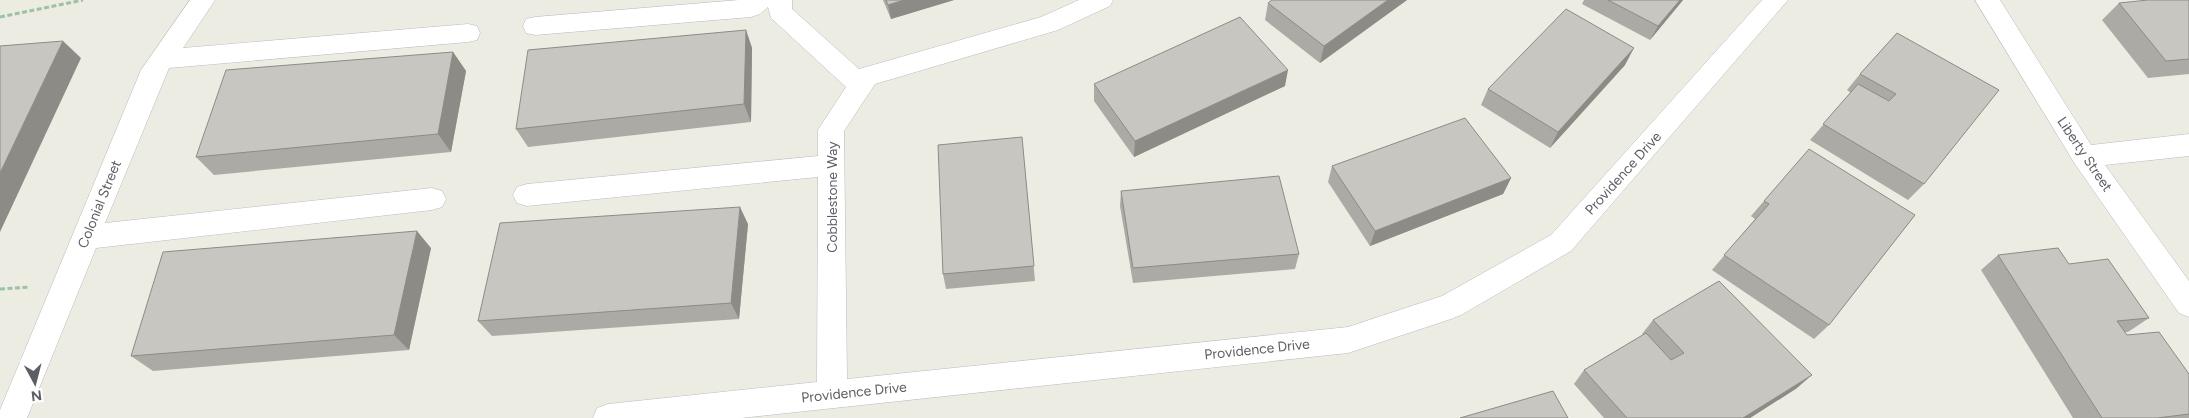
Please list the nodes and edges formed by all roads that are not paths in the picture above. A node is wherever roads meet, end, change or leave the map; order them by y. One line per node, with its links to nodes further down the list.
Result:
1 (203, 0): 9 (street, Colonial Street)
2 (760, 0): 7 (street)
3 (780, 0): 10 (street)
4 (1101, 0): 10 (street, Cobblestone Way)
5 (1776, 0): 18 (street, Providence Drive)
6 (1987, 0): 12 (street, Liberty Street)
7 (535, 26)
8 (468, 33): 9 (street)
9 (162, 59): 16 (street, Colonial Street)
10 (861, 86): 13 (street, Cobblestone Way)
11 (2189, 145): 12 (street)
12 (2084, 156): 17 (street, Liberty Street)
13 (832, 165): 14 (street); 18 (street, Cobblestone Way)
14 (527, 195)
15 (432, 200): 16 (street)
16 (85, 237): 19 (street, Colonial Street)
17 (2189, 304)
18 (832, 394): 20 (street, Providence Drive)
19 (12, 418)
20 (608, 418)

